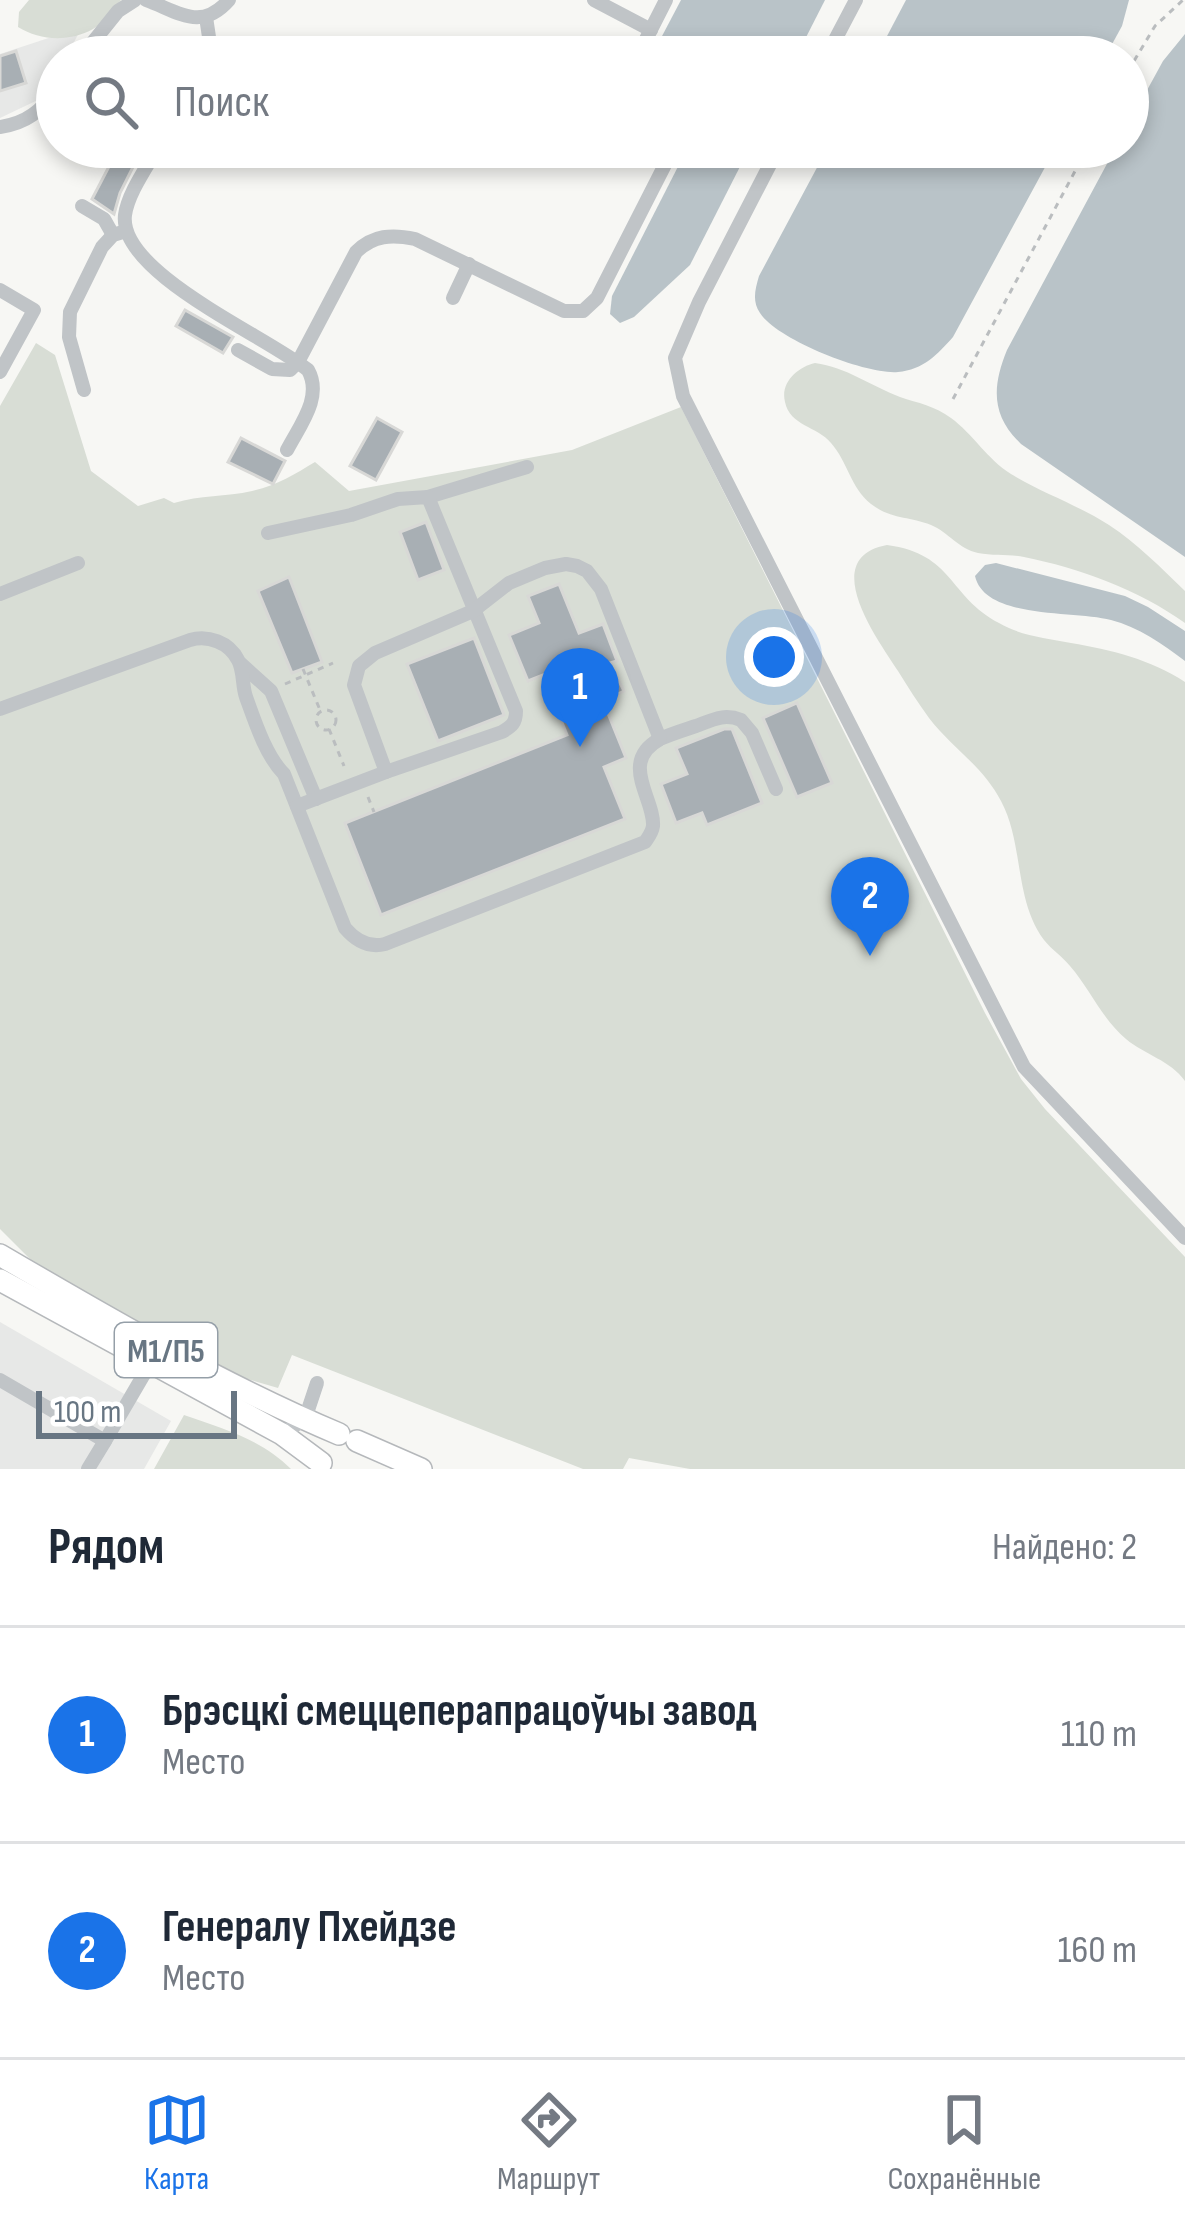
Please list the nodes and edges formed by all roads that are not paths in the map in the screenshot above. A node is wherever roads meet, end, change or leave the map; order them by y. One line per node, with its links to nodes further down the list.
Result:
1 (135, 0): 9 (lane)
2 (146, 0): 7 (lane)
3 (229, 0): 7 (lane)
4 (594, 0): 8 (lane)
5 (666, 0): 8 (lane)
6 (856, 0): 12 (lane)
7 (206, 17): 10 (lane)
8 (651, 30): 11 (lane)
9 (98, 36)
10 (209, 36)
11 (648, 36)
12 (837, 36)
13 (36, 114): 14 (lane)
14 (0, 127)
15 (147, 168): 19 (lane)
16 (663, 168): 20 (lane)
17 (768, 168): 41 (lane)
18 (82, 206): 19 (lane)
19 (120, 233): 24 (lane); 26 (lane)
20 (469, 264): 22 (lane); 24 (lane)
21 (0, 290): 25 (lane)
22 (453, 298)
23 (238, 350): 24 (lane)
24 (298, 362): 27 (lane)
25 (0, 372)
26 (84, 390)
27 (287, 450)
28 (527, 467): 29 (lane)
29 (428, 497): 30 (lane); 33 (lane)
30 (268, 533)
31 (78, 563): 32 (lane)
32 (0, 594)
33 (473, 610): 36 (lane); 37 (lane); 37 (lane)
34 (240, 663): 35 (lane); 39 (lane); 40 (lane)
35 (0, 709)
36 (660, 739): 38 (lane); 40 (lane)
37 (386, 772): 39 (lane)
38 (776, 789)
39 (316, 799): 40 (lane)
40 (297, 806)
41 (1185, 1238)
42 (0, 1243): 43 (lane)
43 (6, 1267): 44 (highway, М1/П5); 47 (highway, М1/П5)
44 (150, 1364): 48 (highway, М1/П5); 49 (lane)
45 (0, 1380): 49 (lane)
46 (317, 1383): 47 (lane)
47 (304, 1419): 48 (lane); 52 (highway, М1/П5)
48 (282, 1434): 50 (highway, М1/П5)
49 (105, 1441): 51 (lane)
50 (321, 1463)
51 (88, 1469)
52 (421, 1469)

